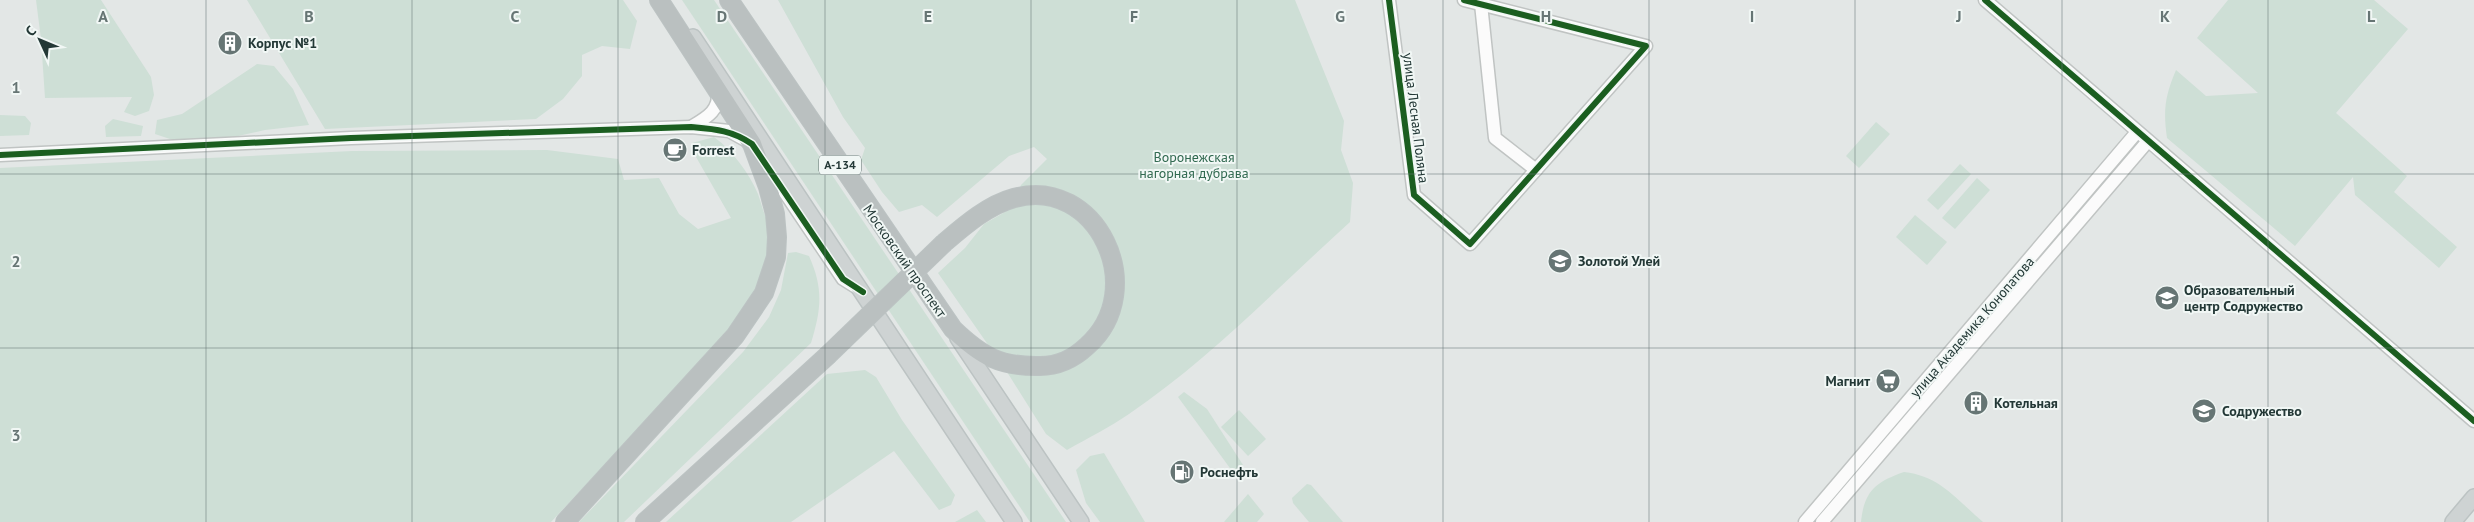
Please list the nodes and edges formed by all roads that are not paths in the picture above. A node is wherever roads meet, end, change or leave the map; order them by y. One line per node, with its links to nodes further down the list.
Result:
1 (659, 0): 8 (highway)
2 (668, 0): 15 (main road)
3 (729, 0): 16 (highway, Московский проспект / А-134)
4 (1389, 0): 14 (street, улица Лесная Поляна)
5 (1464, 0): 7 (street)
6 (1985, 0): 10 (street)
7 (1481, 4): 14 (street); 14 (street)
8 (718, 91): 9 (street); 12 (highway)
9 (691, 127): 12 (street); 13 (street)
10 (2137, 132): 11 (street); 23 (street, улица Академика Конопатова)
11 (2148, 141): 17 (street); 24 (street, улица Академика Конопатова)
12 (752, 144): 15 (street); 19 (highway)
13 (0, 155)
14 (1536, 170)
15 (863, 292): 21 (main road)
16 (952, 329): 20 (highway, bridge); 22 (main road, Московский проспект)
17 (2474, 421)
18 (2474, 497): 25 (main road)
19 (566, 522)
20 (645, 522)
21 (1014, 522)
22 (1081, 522)
23 (1805, 522)
24 (1822, 522)
25 (2453, 522)

